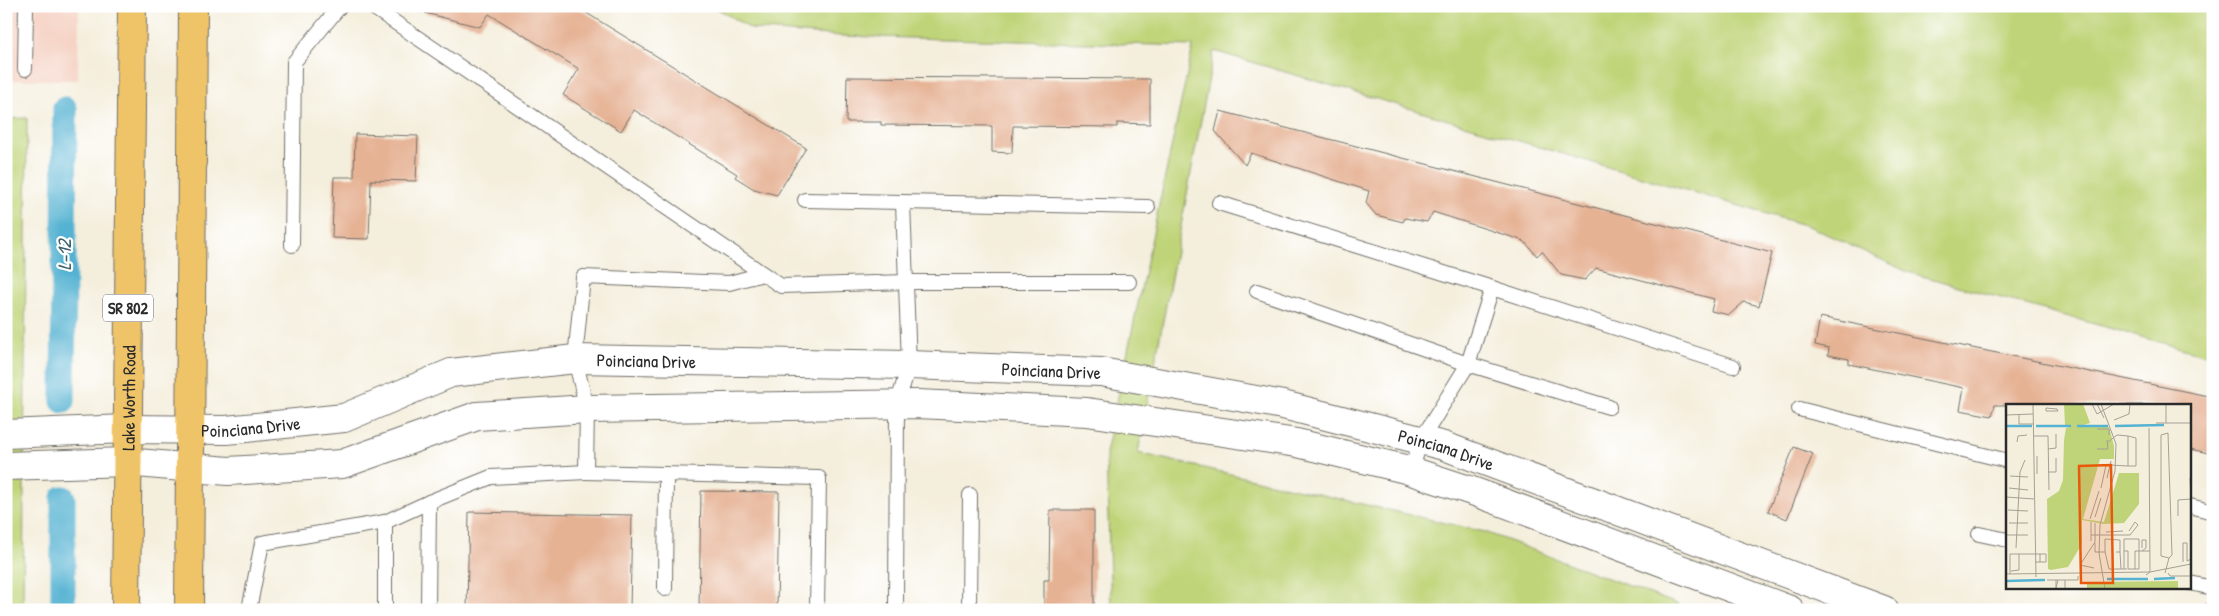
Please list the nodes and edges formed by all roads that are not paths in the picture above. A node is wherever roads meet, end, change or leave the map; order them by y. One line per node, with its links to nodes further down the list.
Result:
1 (26, 6): 6 (lane)
2 (132, 6): 25 (main road, Lake Worth Road / SR 802)
3 (193, 6): 26 (main road)
4 (340, 6): 11 (lane)
5 (371, 6): 12 (lane)
6 (25, 69)
7 (805, 200): 8 (lane)
8 (903, 203): 10 (lane); 13 (lane)
9 (1219, 203): 15 (lane)
10 (1148, 207)
11 (292, 245)
12 (763, 274): 13 (lane); 17 (lane)
13 (906, 282): 14 (lane); 19 (lane)
14 (1129, 282)
15 (1492, 288): 18 (lane); 20 (lane)
16 (1257, 291): 18 (lane)
17 (575, 359): 19 (street, Poinciana Drive); 23 (lane); 26 (street, Poinciana Drive)
18 (1468, 364): 22 (lane); 28 (lane)
19 (909, 365): 21 (lane); 28 (street, Poinciana Drive)
20 (1733, 366)
21 (897, 405): 23 (street, Poinciana Drive); 33 (street, Poinciana Drive); 52 (lane)
22 (1609, 407)
23 (587, 409): 32 (street, Poinciana Drive); 34 (lane)
24 (1799, 409): 29 (lane)
25 (126, 430): 26 (street, Poinciana Drive); 27 (street, Poinciana Drive); 30 (main road, Lake Worth Road / SR 802)
26 (190, 430): 32 (main road)
27 (6, 434)
28 (1421, 440): 33 (lane); 55 (street, Poinciana Drive)
29 (2006, 461)
30 (126, 462): 31 (street, Poinciana Drive); 32 (street, Poinciana Drive); 46 (main road, Lake Worth Road / SR 802)
31 (6, 466)
32 (190, 467): 47 (main road)
33 (1411, 471): 54 (street, Poinciana Drive)
34 (586, 472): 35 (lane); 37 (lane)
35 (666, 474): 45 (lane); 51 (lane)
36 (970, 496): 53 (lane)
37 (429, 502): 40 (lane); 50 (lane)
38 (2192, 507): 39 (lane)
39 (2213, 512)
40 (385, 522): 48 (lane); 49 (lane)
41 (1979, 534): 42 (lane)
42 (2006, 540)
43 (2192, 583): 44 (lane)
44 (2213, 588)
45 (665, 589)
46 (126, 610)
47 (189, 610)
48 (249, 610)
49 (384, 610)
50 (428, 610)
51 (817, 610)
52 (896, 610)
53 (969, 610)
54 (1790, 610)
55 (1884, 610)

